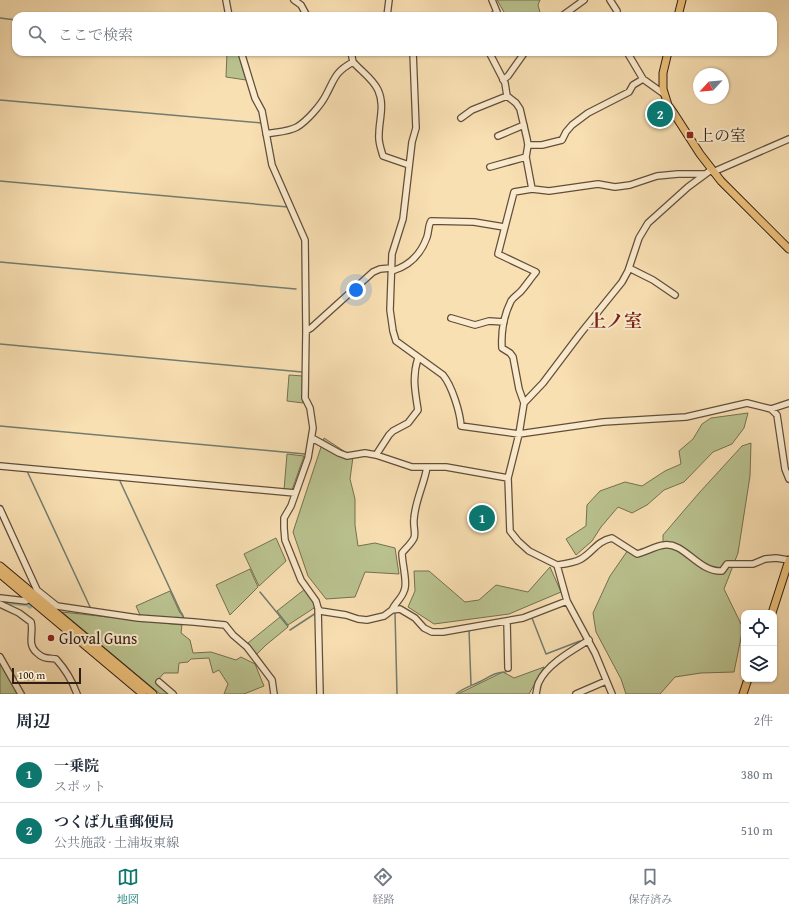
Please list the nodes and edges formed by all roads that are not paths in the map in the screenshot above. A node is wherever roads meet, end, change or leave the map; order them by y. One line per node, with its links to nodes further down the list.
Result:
1 (226, 0): 9 (street)
2 (294, 0): 8 (street)
3 (389, 0): 11 (street)
4 (492, 0): 12 (street)
5 (584, 0): 13 (street)
6 (610, 0): 14 (street)
7 (682, 0): 15 (main road)
8 (300, 2): 10 (street)
9 (228, 12)
10 (305, 12)
11 (388, 12)
12 (495, 12)
13 (568, 12)
14 (617, 12)
15 (679, 12)
16 (241, 56): 30 (street)
17 (352, 56): 23 (street)
18 (413, 56): 35 (street)
19 (491, 56): 25 (street)
20 (522, 56): 25 (street)
21 (629, 56): 24 (street)
22 (667, 56): 26 (main road)
23 (353, 62): 30 (street); 35 (street)
24 (643, 79): 26 (street); 33 (street)
25 (503, 80): 27 (street)
26 (664, 94): 37 (main road)
27 (507, 96): 28 (street); 29 (street)
28 (461, 118)
29 (524, 125): 31 (street); 33 (street)
30 (266, 134): 46 (street)
31 (498, 136)
32 (789, 139): 37 (street)
33 (528, 145): 34 (street)
34 (526, 157): 36 (street); 38 (street)
35 (409, 165): 42 (street)
36 (490, 167)
37 (710, 172): 38 (street); 40 (main road); 41 (street)
38 (532, 189): 39 (street)
39 (504, 227): 42 (street); 45 (street)
40 (789, 249)
41 (629, 268): 43 (street); 48 (street)
42 (391, 270): 46 (street); 47 (street)
43 (675, 295)
44 (451, 318): 45 (street)
45 (504, 322): 48 (street)
46 (306, 331): 52 (street)
47 (418, 358): 51 (street); 53 (street)
48 (524, 403): 51 (street)
49 (789, 403): 50 (street)
50 (771, 409): 51 (street); 57 (street)
51 (519, 434): 56 (street)
52 (312, 438): 53 (street); 58 (street)
53 (376, 455): 55 (street)
54 (0, 466): 58 (street)
55 (427, 467): 56 (street); 69 (street)
56 (508, 478): 62 (street)
57 (789, 479)
58 (294, 493): 67 (street)
59 (0, 509): 64 (street)
60 (789, 560): 62 (street); 70 (main road)
61 (0, 566): 64 (main road)
62 (557, 566): 66 (street)
63 (0, 574): 64 (main road)
64 (34, 595): 65 (street); 68 (main road); 68 (street)
65 (1, 601): 79 (street)
66 (567, 601): 71 (street); 72 (street)
67 (318, 608): 69 (street); 84 (street)
68 (52, 610): 80 (main road); 81 (main road); 83 (street)
69 (392, 610): 71 (street)
70 (773, 610)
71 (507, 621): 74 (street)
72 (589, 640): 75 (street); 85 (street)
73 (0, 657): 78 (street)
74 (508, 668)
75 (606, 681): 86 (street); 87 (street)
76 (159, 682): 82 (street)
77 (747, 682): 88 (main road)
78 (21, 694)
79 (76, 694)
80 (143, 694)
81 (153, 694)
82 (173, 694)
83 (274, 694)
84 (320, 694)
85 (536, 694)
86 (576, 694)
87 (612, 694)
88 (743, 694)

